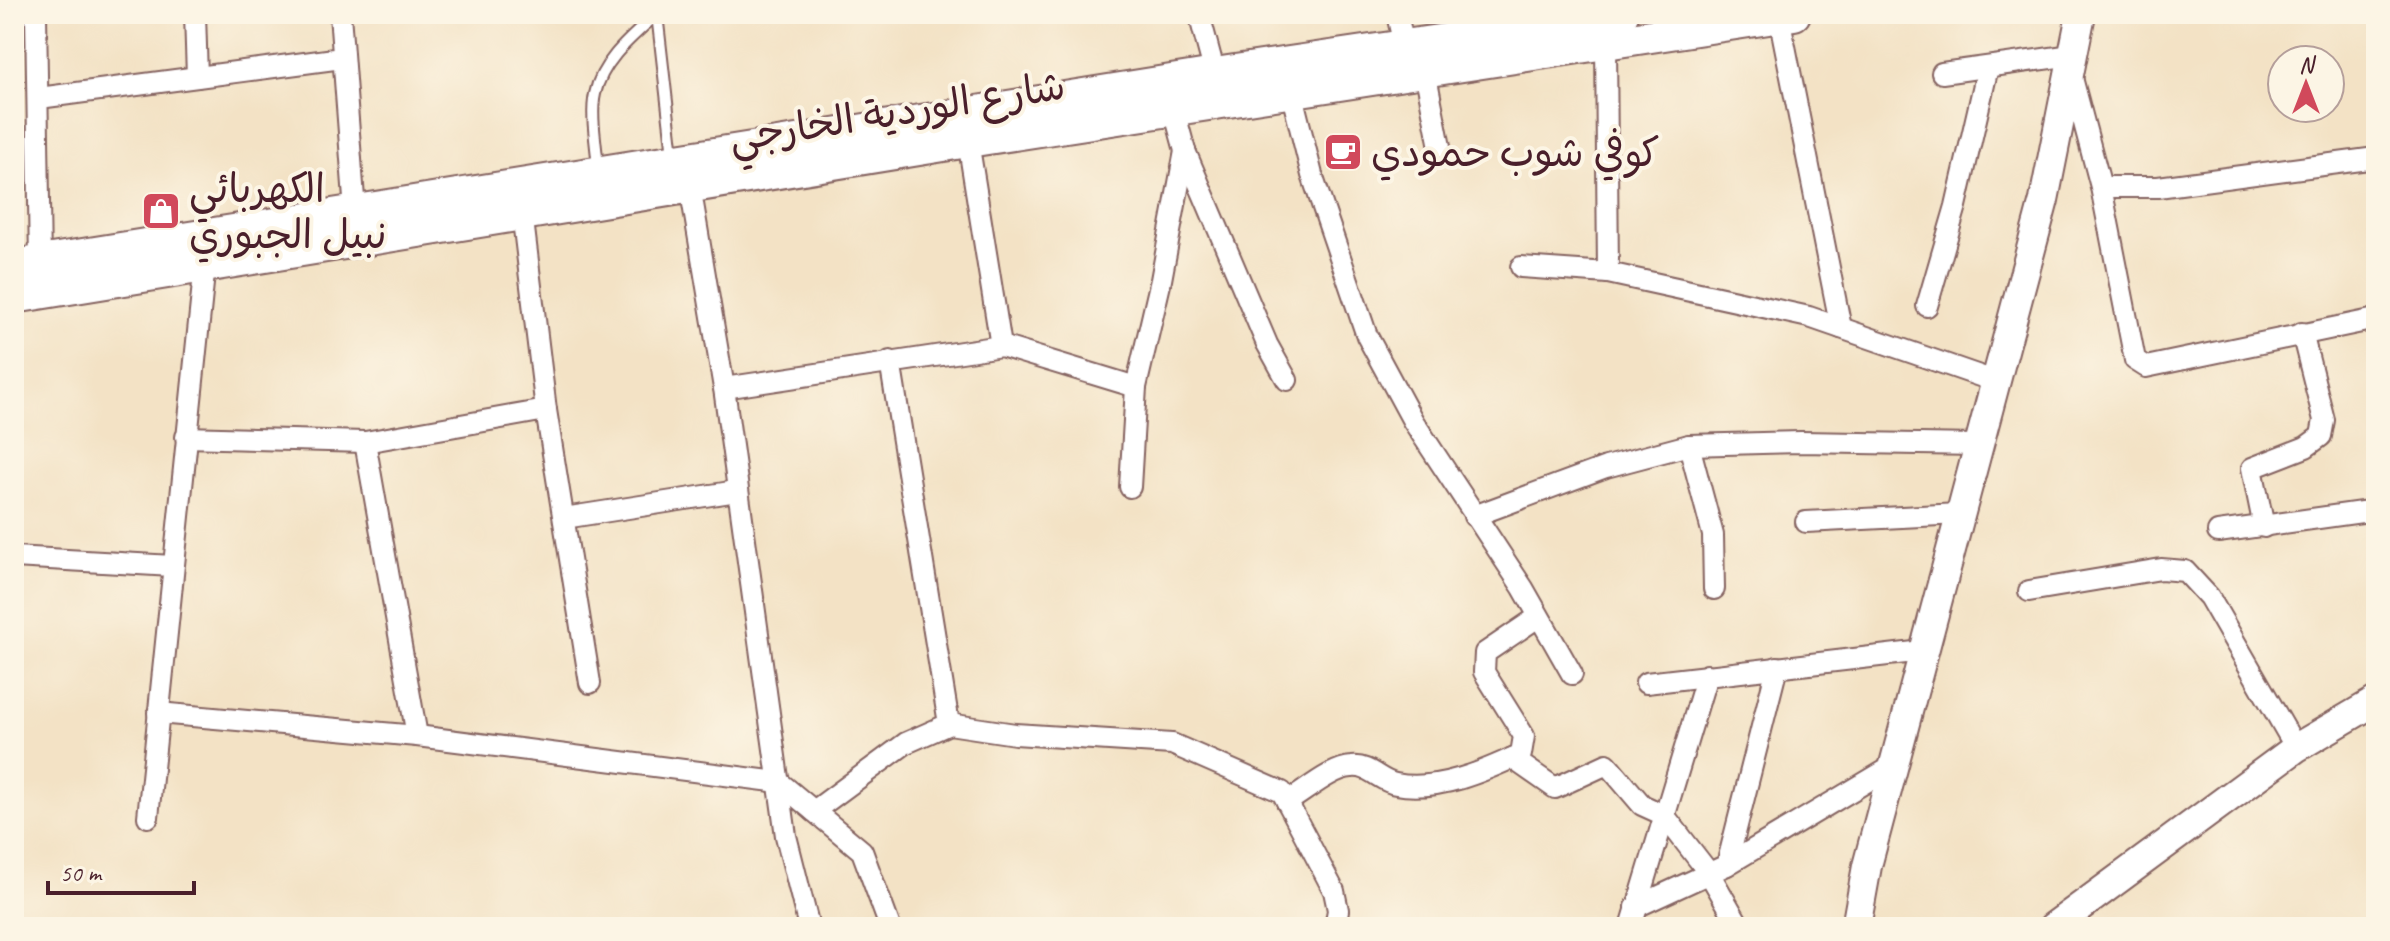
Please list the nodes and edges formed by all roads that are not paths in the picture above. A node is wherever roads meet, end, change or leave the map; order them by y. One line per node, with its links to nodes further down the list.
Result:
1 (36, 14): 20 (street)
2 (195, 14): 18 (street)
3 (340, 14): 12 (street)
4 (1199, 14): 17 (street)
5 (1397, 14): 11 (street)
6 (1622, 14): 9 (main road, شارع الوردية الخارجي)
7 (2081, 14): 13 (street)
8 (1786, 15): 10 (main road, شارع الوردية الخارجي); 39 (street)
9 (1499, 23): 11 (main road, شارع الوردية الخارجي)
10 (1606, 42): 15 (main road, شارع الوردية الخارجي); 35 (street)
11 (1404, 46): 17 (main road, شارع الوردية الخارجي)
12 (342, 58): 18 (street); 30 (street)
13 (2071, 61): 14 (street); 29 (street); 44 (street)
14 (1988, 67): 16 (street); 37 (street)
15 (1425, 71): 19 (main road, شارع الوردية الخارجي); 24 (street)
16 (1942, 73)
17 (1215, 74): 23 (main road, شارع الوردية الخارجي)
18 (197, 77): 20 (street)
19 (1291, 91): 21 (main road, شارع الوردية الخارجي); 56 (street)
20 (39, 98): 33 (street)
21 (1174, 110): 22 (main road, شارع الوردية الخارجي); 25 (street)
22 (968, 141): 23 (main road, شارع الوردية الخارجي); 41 (street)
23 (857, 145): 28 (main road, شارع الوردية الخارجي)
24 (1440, 147)
25 (1185, 151): 43 (street); 45 (street)
26 (2376, 158): 29 (street)
27 (598, 172): 28 (main road, شارع الوردية الخارجي); 28 (lane); 30 (main road, شارع الوردية الخارجي)
28 (682, 173): 31 (main road, شارع الوردية الخارجي); 46 (street)
29 (2101, 187): 40 (street)
30 (355, 212): 33 (main road, شارع الوردية الخارجي)
31 (522, 212): 32 (main road, شارع الوردية الخارجي); 47 (street)
32 (205, 264): 36 (main road, شارع الوردية الخارجي); 48 (street)
33 (27, 265)
34 (1521, 267): 35 (street)
35 (1608, 273): 39 (street)
36 (14, 297)
37 (1927, 306)
38 (2376, 319): 40 (street)
39 (1841, 328): 44 (street)
40 (2302, 333): 59 (street)
41 (1001, 346): 42 (street); 45 (street)
42 (890, 361): 46 (street); 74 (street)
43 (1287, 380)
44 (1997, 382): 51 (street)
45 (1136, 387): 52 (street)
46 (724, 388): 53 (street)
47 (546, 410): 49 (street); 57 (street)
48 (186, 437): 49 (street); 62 (street)
49 (365, 442): 75 (street)
50 (1689, 445): 51 (street); 56 (street); 63 (street)
51 (1978, 445): 55 (street)
52 (1130, 487)
53 (737, 491): 57 (street); 79 (street)
54 (2376, 510): 59 (street)
55 (1959, 514): 58 (street); 66 (street)
56 (1474, 516): 65 (street)
57 (564, 518): 70 (street)
58 (1806, 522)
59 (2264, 527): 60 (street)
60 (2218, 532)
61 (14, 557): 62 (street)
62 (173, 566): 73 (street)
63 (1714, 589)
64 (2029, 591): 76 (street)
65 (1538, 617): 68 (street); 77 (street)
66 (1923, 651): 67 (street); 78 (street)
67 (1777, 667): 69 (street); 84 (street)
68 (1572, 674)
69 (1707, 675): 71 (street); 82 (street)
70 (590, 683)
71 (1646, 683)
72 (2376, 701): 76 (street)
73 (158, 713): 75 (street); 83 (street)
74 (949, 724): 80 (street); 81 (street)
75 (417, 736): 79 (street)
76 (2296, 748): 91 (street)
77 (1512, 758): 80 (street); 82 (street)
78 (1893, 766): 84 (street); 90 (street)
79 (779, 782): 81 (street); 86 (street)
80 (1287, 802): 88 (street)
81 (814, 811): 87 (street)
82 (1664, 815): 84 (street); 85 (street)
83 (148, 817)
84 (1718, 869): 85 (street); 89 (street)
85 (1633, 917)
86 (809, 927)
87 (890, 927)
88 (1335, 927)
89 (1740, 927)
90 (1856, 927)
91 (2053, 927)

